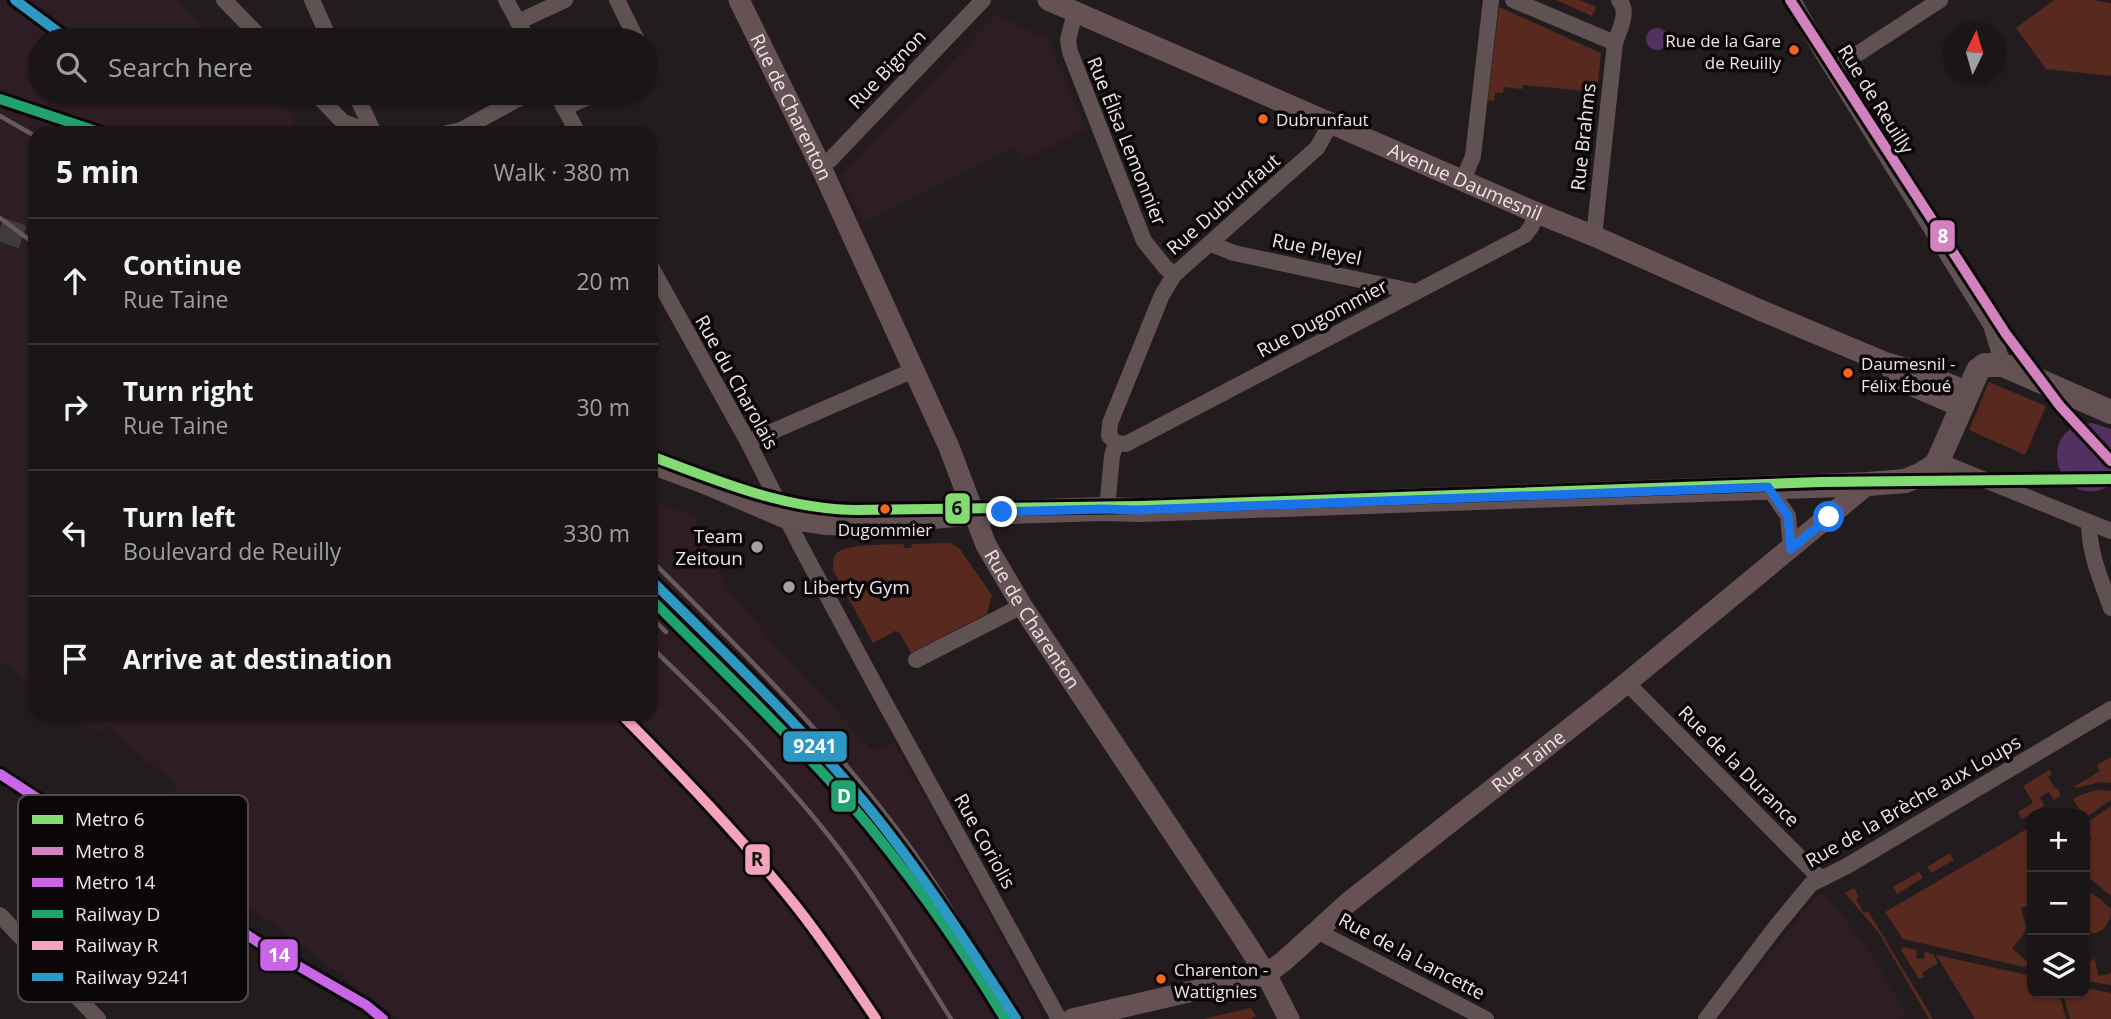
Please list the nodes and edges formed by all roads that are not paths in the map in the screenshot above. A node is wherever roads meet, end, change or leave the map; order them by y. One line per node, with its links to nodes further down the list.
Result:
1 (223, 0): 16 (street)
2 (312, 0): 17 (street)
3 (506, 0): 15 (street)
4 (565, 0): 15 (street)
5 (617, 0): 19 (street)
6 (739, 0): 33 (street, Rue de Charenton)
7 (983, 0): 33 (street, Rue Bignon)
8 (1048, 0): 14 (street, Avenue Daumesnil)
9 (1491, 0): 34 (street)
10 (1513, 0): 20 (street)
11 (1619, 0): 20 (street, Rue Brahms)
12 (1793, 0): 21 (street, Rue de Reuilly)
13 (1940, 0): 21 (street)
14 (1075, 12): 28 (street, Avenue Daumesnil); 38 (street, Rue Élisa Lemonnier)
15 (518, 22): 18 (street)
16 (251, 28)
17 (325, 28)
18 (521, 28)
19 (630, 28)
20 (1615, 43): 36 (street, Rue Brahms)
21 (1833, 70): 41 (street, Rue de Reuilly)
22 (327, 105): 29 (street)
23 (360, 105): 30 (street)
24 (507, 105): 31 (street)
25 (562, 105): 27 (street)
26 (571, 105): 27 (street)
27 (564, 108): 32 (street)
28 (1331, 123): 34 (street, Avenue Daumesnil); 37 (street, Rue Dubrunfaut)
29 (354, 126)
30 (370, 126)
31 (468, 126)
32 (574, 126)
33 (820, 164): 42 (street, Rue de Charenton)
34 (1463, 180): 35 (street, Avenue Daumesnil)
35 (1537, 213): 36 (street, Avenue Daumesnil); 40 (street, Rue Dugommier)
36 (1594, 236): 43 (street, Avenue Daumesnil)
37 (1211, 244): 38 (street, Rue Dubrunfaut); 40 (street, Rue Pleyel)
38 (1174, 275): 45 (street, Rue Dubrunfaut)
39 (658, 280): 46 (street, Rue du Charolais)
40 (1416, 292): 45 (street, Rue Dugommier)
41 (2003, 365): 43 (main road); 44 (main road)
42 (914, 370): 46 (street); 52 (street, Rue de Charenton)
43 (1965, 400): 47 (main road)
44 (2111, 412)
45 (1114, 441): 51 (street)
46 (748, 442): 53 (street, Rue du Charolais)
47 (1938, 461): 49 (main road); 54 (street)
48 (658, 465): 53 (main road)
49 (1868, 484): 50 (main road); 56 (street, Rue Taine)
50 (1768, 487): 52 (main road); 56 (street)
51 (1108, 498)
52 (975, 513): 53 (main road); 57 (street, Rue de Charenton)
53 (787, 517): 60 (street, Rue du Charolais)
54 (2089, 523): 55 (street); 58 (street)
55 (2111, 531)
56 (1791, 549): 61 (street, Rue Taine)
57 (1021, 606): 59 (street); 67 (street, Rue de Charenton)
58 (2111, 608)
59 (916, 660)
60 (874, 683): 71 (street, Rue Coriolis)
61 (1627, 683): 63 (street, Rue de la Durance); 65 (street, Rue Taine)
62 (2111, 709): 63 (street, Rue de la Brèche aux Loups)
63 (1821, 879): 75 (street, Rue de la Brèche aux Loups)
64 (0, 915): 66 (street)
65 (1317, 931): 67 (street, Rue Taine); 74 (street, Rue de la Lancette)
66 (18, 934)
67 (1266, 974): 69 (street); 73 (street, Rue de Charenton)
68 (82, 1002): 70 (street)
69 (1114, 1014): 72 (street)
70 (98, 1019)
71 (1059, 1019)
72 (1072, 1019)
73 (1289, 1019)
74 (1486, 1019)
75 (1706, 1019)

